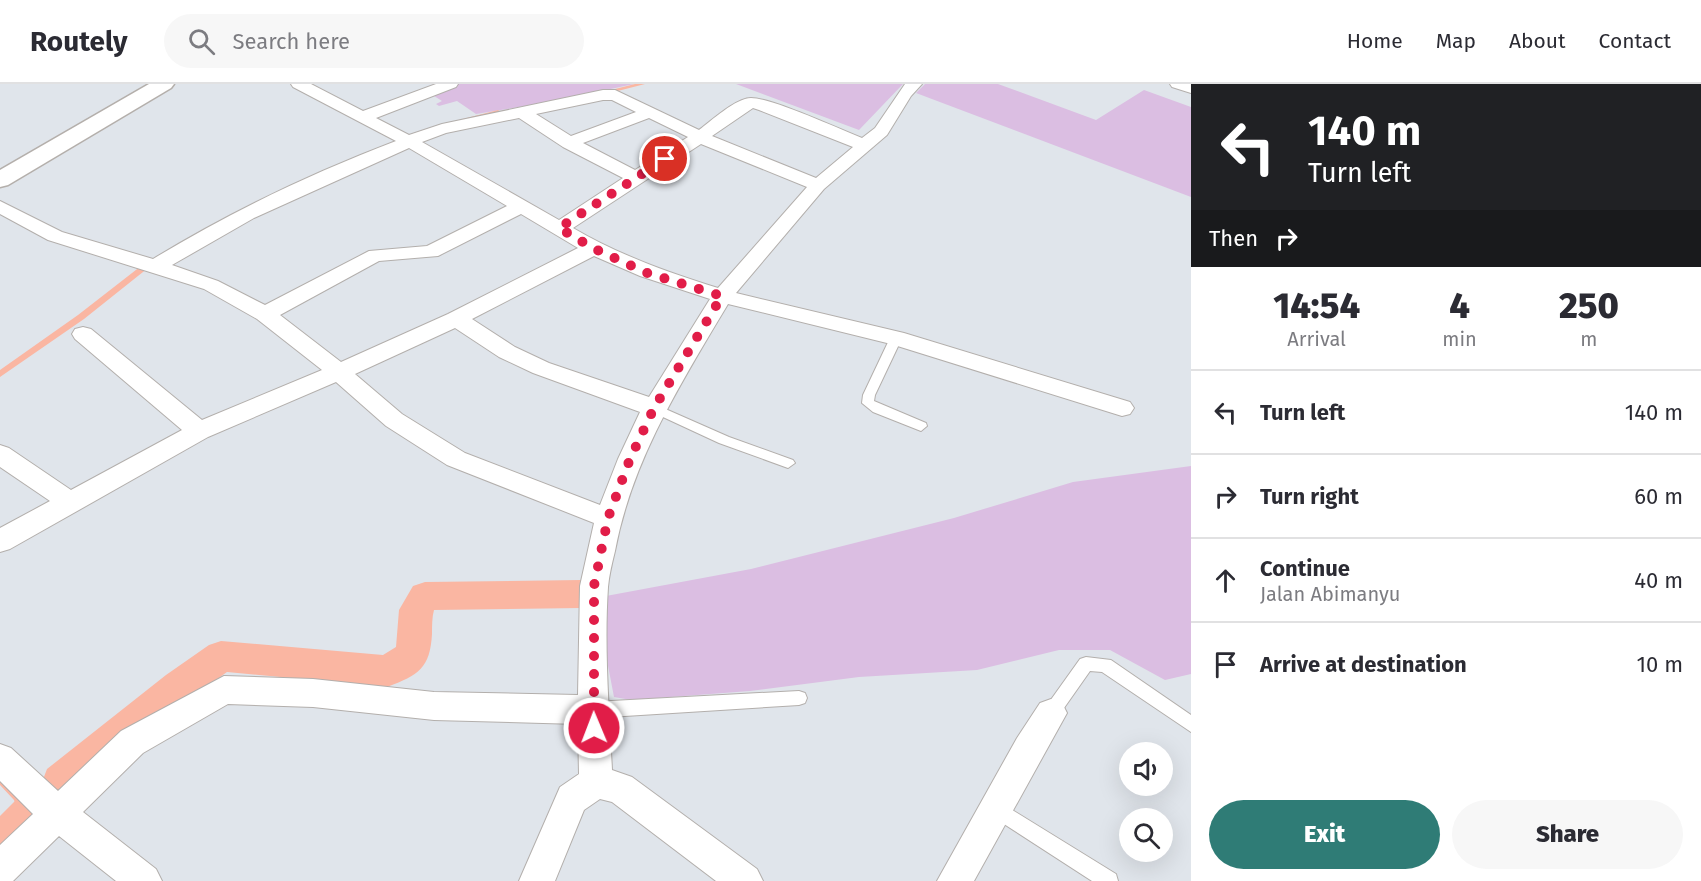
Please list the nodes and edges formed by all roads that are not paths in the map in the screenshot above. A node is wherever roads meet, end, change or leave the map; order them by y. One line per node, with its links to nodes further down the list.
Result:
1 (164, 84): 15 (main road)
2 (299, 84): 9 (street)
3 (450, 84): 9 (street)
4 (914, 84): 13 (street)
5 (1178, 84): 6 (street)
6 (1191, 88)
7 (651, 112): 8 (street); 10 (street); 12 (street)
8 (524, 113): 11 (street); 12 (street)
9 (362, 117): 11 (street)
10 (700, 137): 13 (street); 14 (street); 16 (street)
11 (409, 142): 18 (street); 21 (street)
12 (569, 144): 14 (street)
13 (864, 145): 16 (street)
14 (636, 177): 19 (street)
15 (0, 180)
16 (818, 185): 22 (street)
17 (0, 207): 21 (street)
18 (520, 207): 19 (street); 23 (street)
19 (559, 228): 20 (street)
20 (593, 248): 22 (street); 24 (street)
21 (156, 266): 23 (street)
22 (722, 296): 26 (street); 28 (street)
23 (265, 314): 27 (street)
24 (456, 318): 27 (street); 28 (street)
25 (83, 334): 31 (street)
26 (896, 338): 29 (street); 30 (lane)
27 (339, 372): 31 (street); 35 (street)
28 (654, 408): 33 (lane); 35 (street)
29 (1122, 408)
30 (921, 426)
31 (199, 430): 34 (street)
32 (0, 454): 34 (street)
33 (788, 463)
34 (70, 502): 36 (street)
35 (608, 518): 38 (street)
36 (0, 541)
37 (799, 698): 38 (lane)
38 (593, 710): 42 (street); 44 (street)
39 (1051, 713): 40 (lane); 43 (street)
40 (1191, 724)
41 (0, 759): 44 (street)
42 (596, 782): 47 (street); 48 (street)
43 (996, 809): 49 (street); 50 (lane)
44 (57, 813): 45 (street); 46 (street)
45 (0, 869)
46 (144, 881)
47 (537, 881)
48 (745, 881)
49 (955, 881)
50 (1109, 881)

